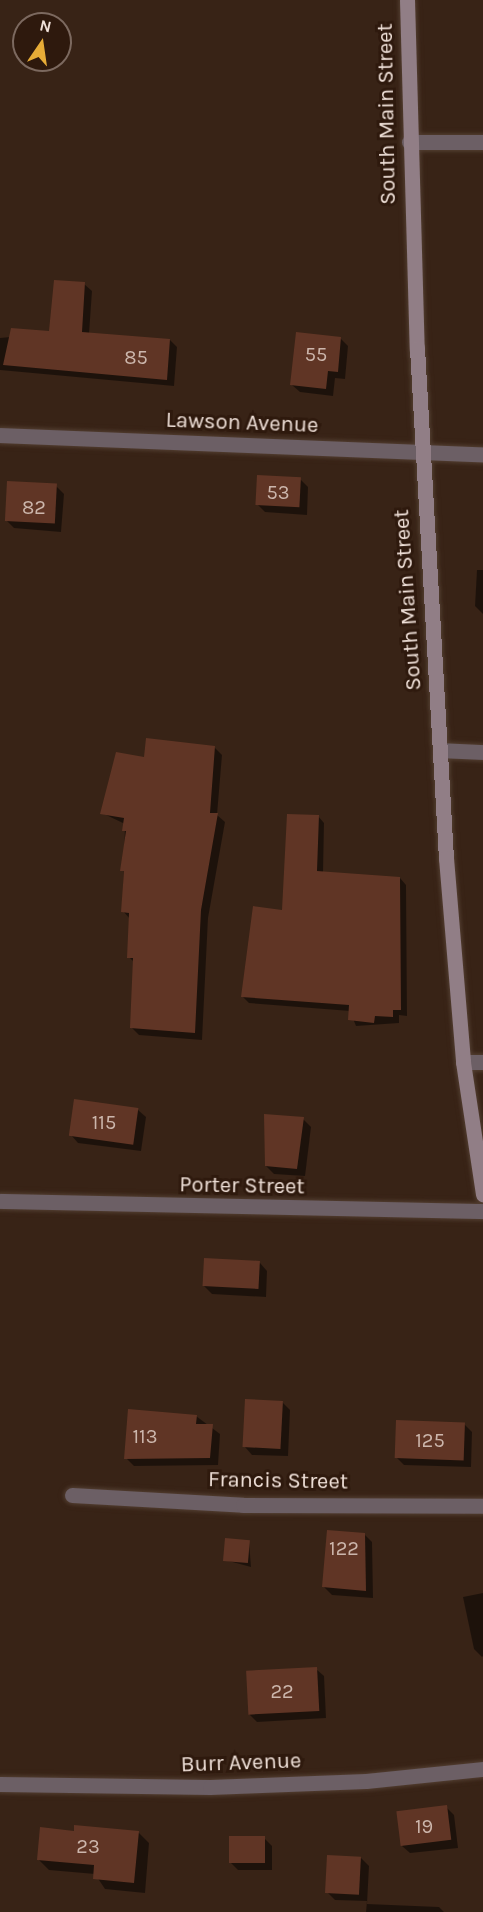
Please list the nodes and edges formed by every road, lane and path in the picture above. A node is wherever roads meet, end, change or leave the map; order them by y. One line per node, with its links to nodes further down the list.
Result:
1 (407, 0): 2 (main road, South Main Street)
2 (409, 142): 3 (street); 5 (main road, South Main Street)
3 (483, 142)
4 (0, 435): 5 (street, Lawson Avenue)
5 (422, 450): 6 (street, Lawson Avenue); 7 (main road, South Main Street)
6 (483, 454)
7 (440, 750): 8 (street); 9 (main road, South Main Street)
8 (483, 752)
9 (463, 1062): 10 (street); 11 (main road, South Main Street)
10 (483, 1062)
11 (483, 1196)
12 (0, 1201): 13 (street, Porter Street)
13 (483, 1211)
14 (72, 1495): 15 (street, Francis Street)
15 (483, 1506)
16 (483, 1769): 17 (street, Burr Avenue)
17 (0, 1784)

